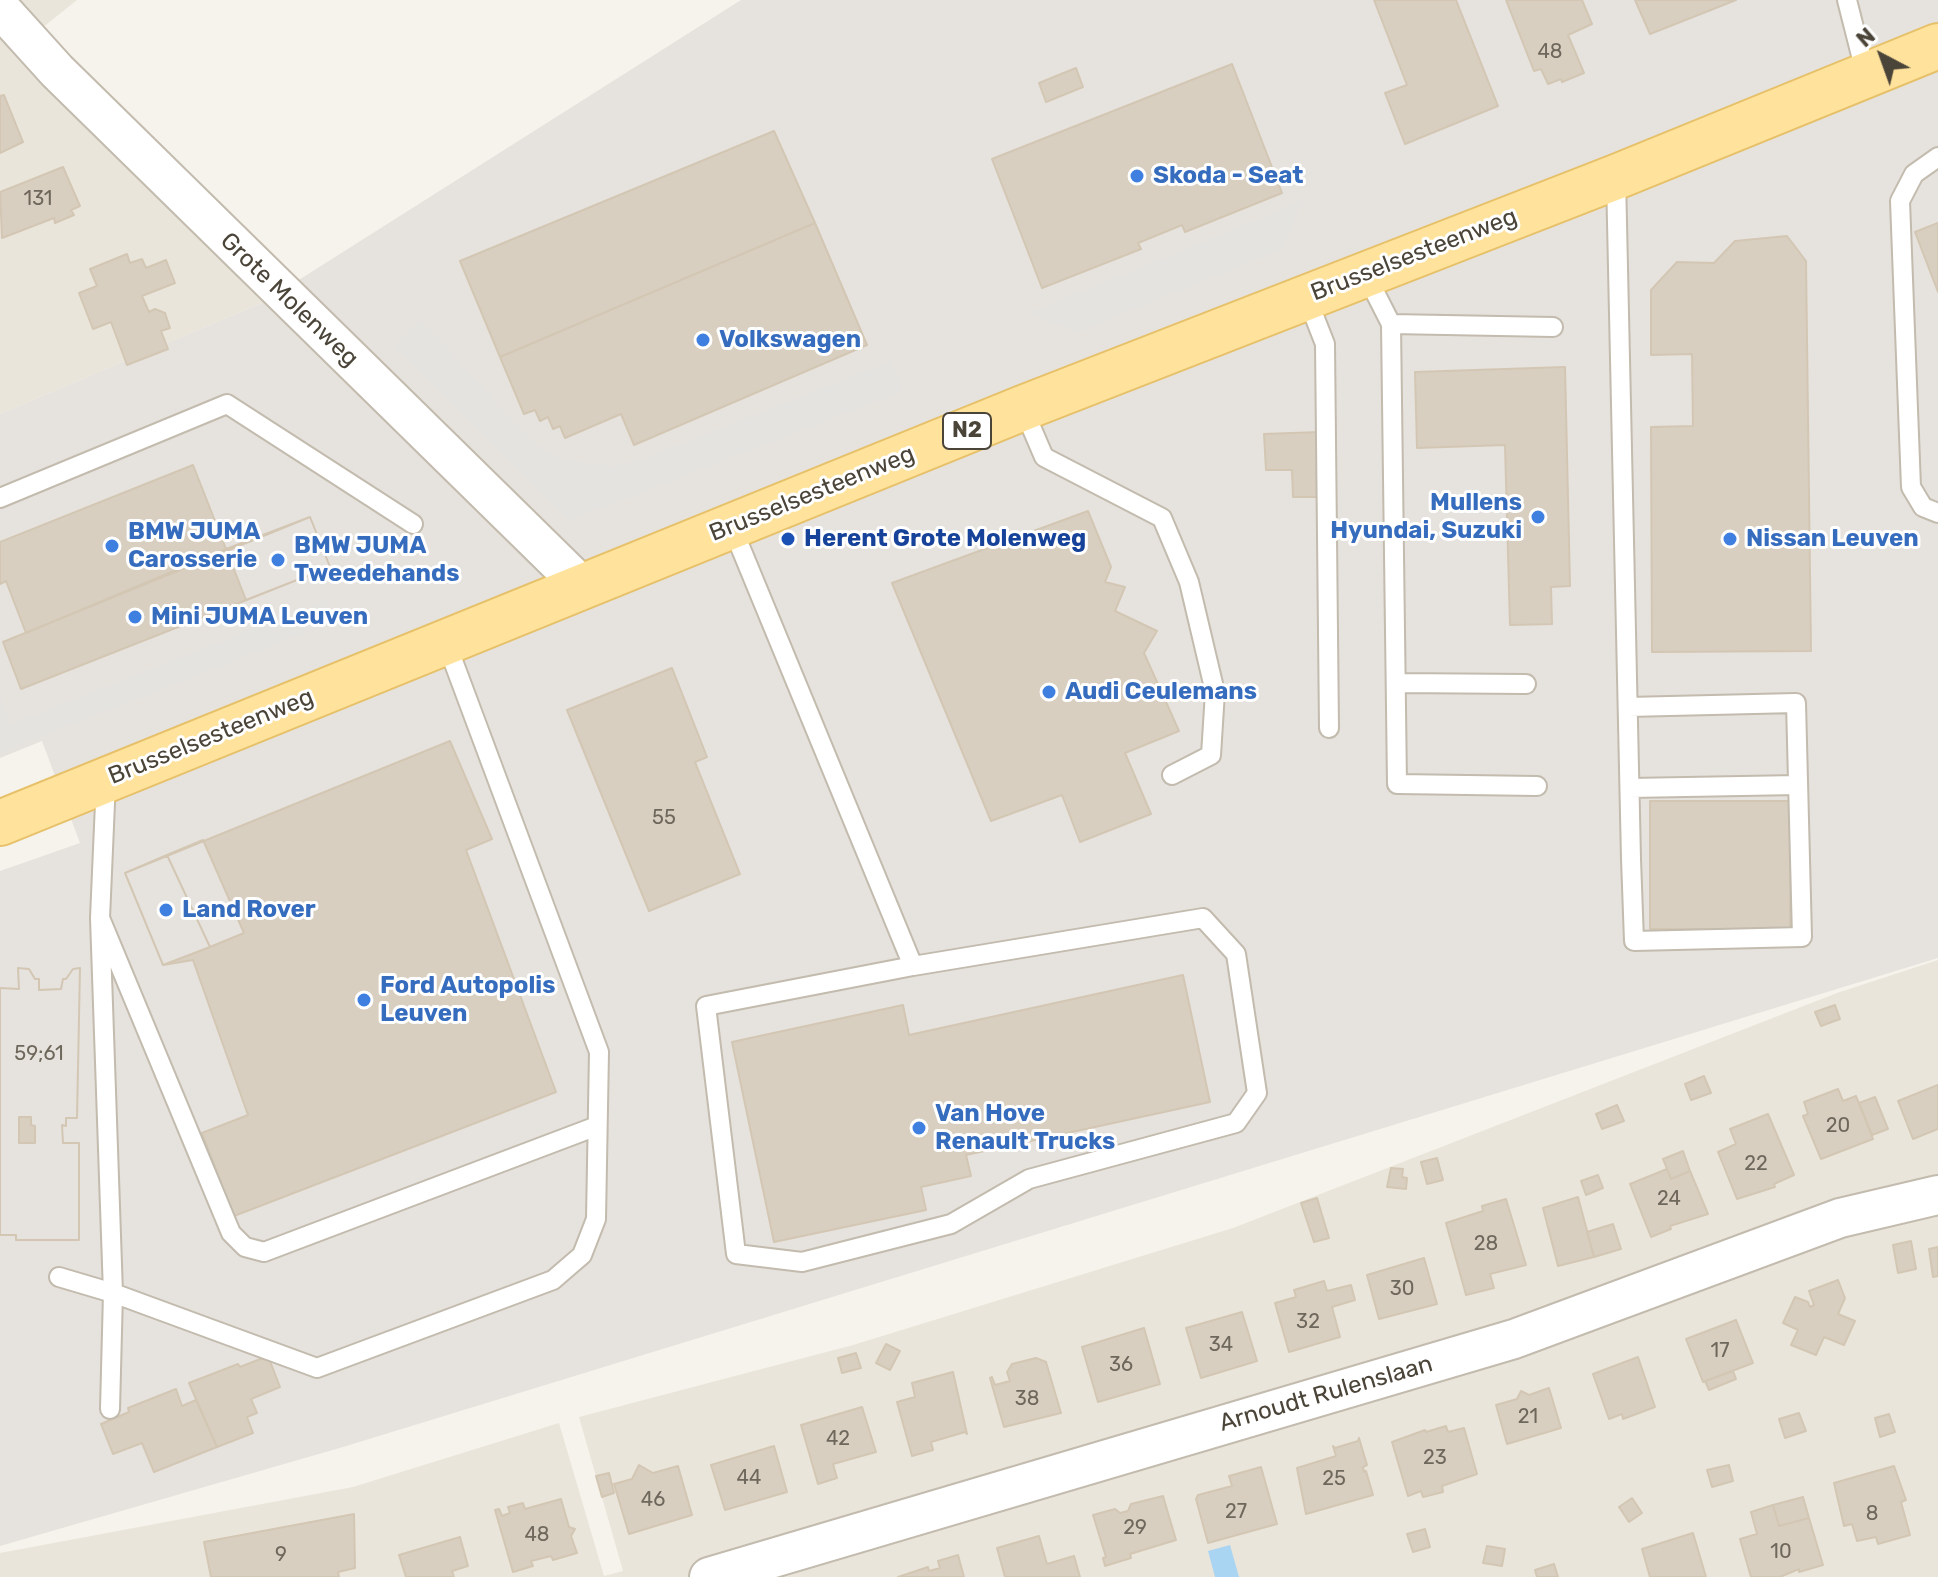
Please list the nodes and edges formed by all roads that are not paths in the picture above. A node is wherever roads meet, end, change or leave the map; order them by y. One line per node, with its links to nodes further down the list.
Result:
1 (1847, 0): 4 (lane)
2 (0, 8): 16 (street, Grote Molenweg)
3 (1938, 46): 4 (main road, Brusselsesteenweg / N2)
4 (1866, 75): 6 (main road, Brusselsesteenweg / N2)
5 (1938, 157): 13 (lane)
6 (1616, 177): 7 (main road, Brusselsesteenweg / N2); 20 (lane)
7 (1365, 273): 8 (main road, Brusselsesteenweg / N2); 9 (lane)
8 (1306, 296): 11 (main road, Brusselsesteenweg / N2); 21 (lane)
9 (1391, 324): 10 (lane); 18 (lane)
10 (1553, 327)
11 (1023, 408): 15 (main road, Brusselsesteenweg / N2); 22 (lane)
12 (0, 498): 14 (lane)
13 (1938, 513)
14 (413, 524)
15 (732, 527): 16 (main road, Brusselsesteenweg / N2); 29 (lane)
16 (583, 587): 17 (main road, Brusselsesteenweg / N2)
17 (446, 642): 23 (main road, Brusselsesteenweg / N2); 30 (lane)
18 (1396, 683): 19 (lane); 25 (lane)
19 (1526, 684)
20 (1628, 707): 24 (lane); 26 (lane)
21 (1329, 728)
22 (1172, 775)
23 (106, 779): 27 (main road, Brusselsesteenweg / N2); 28 (lane)
24 (1798, 785): 26 (lane); 26 (lane)
25 (1537, 786)
26 (1630, 788)
27 (0, 823)
28 (100, 918): 30 (lane); 33 (lane)
29 (913, 966): 29 (lane)
30 (597, 1126): 33 (lane)
31 (1938, 1195): 35 (street, Arnoudt Rulenslaan)
32 (59, 1277): 33 (lane)
33 (113, 1293): 34 (lane)
34 (110, 1409)
35 (709, 1577)

